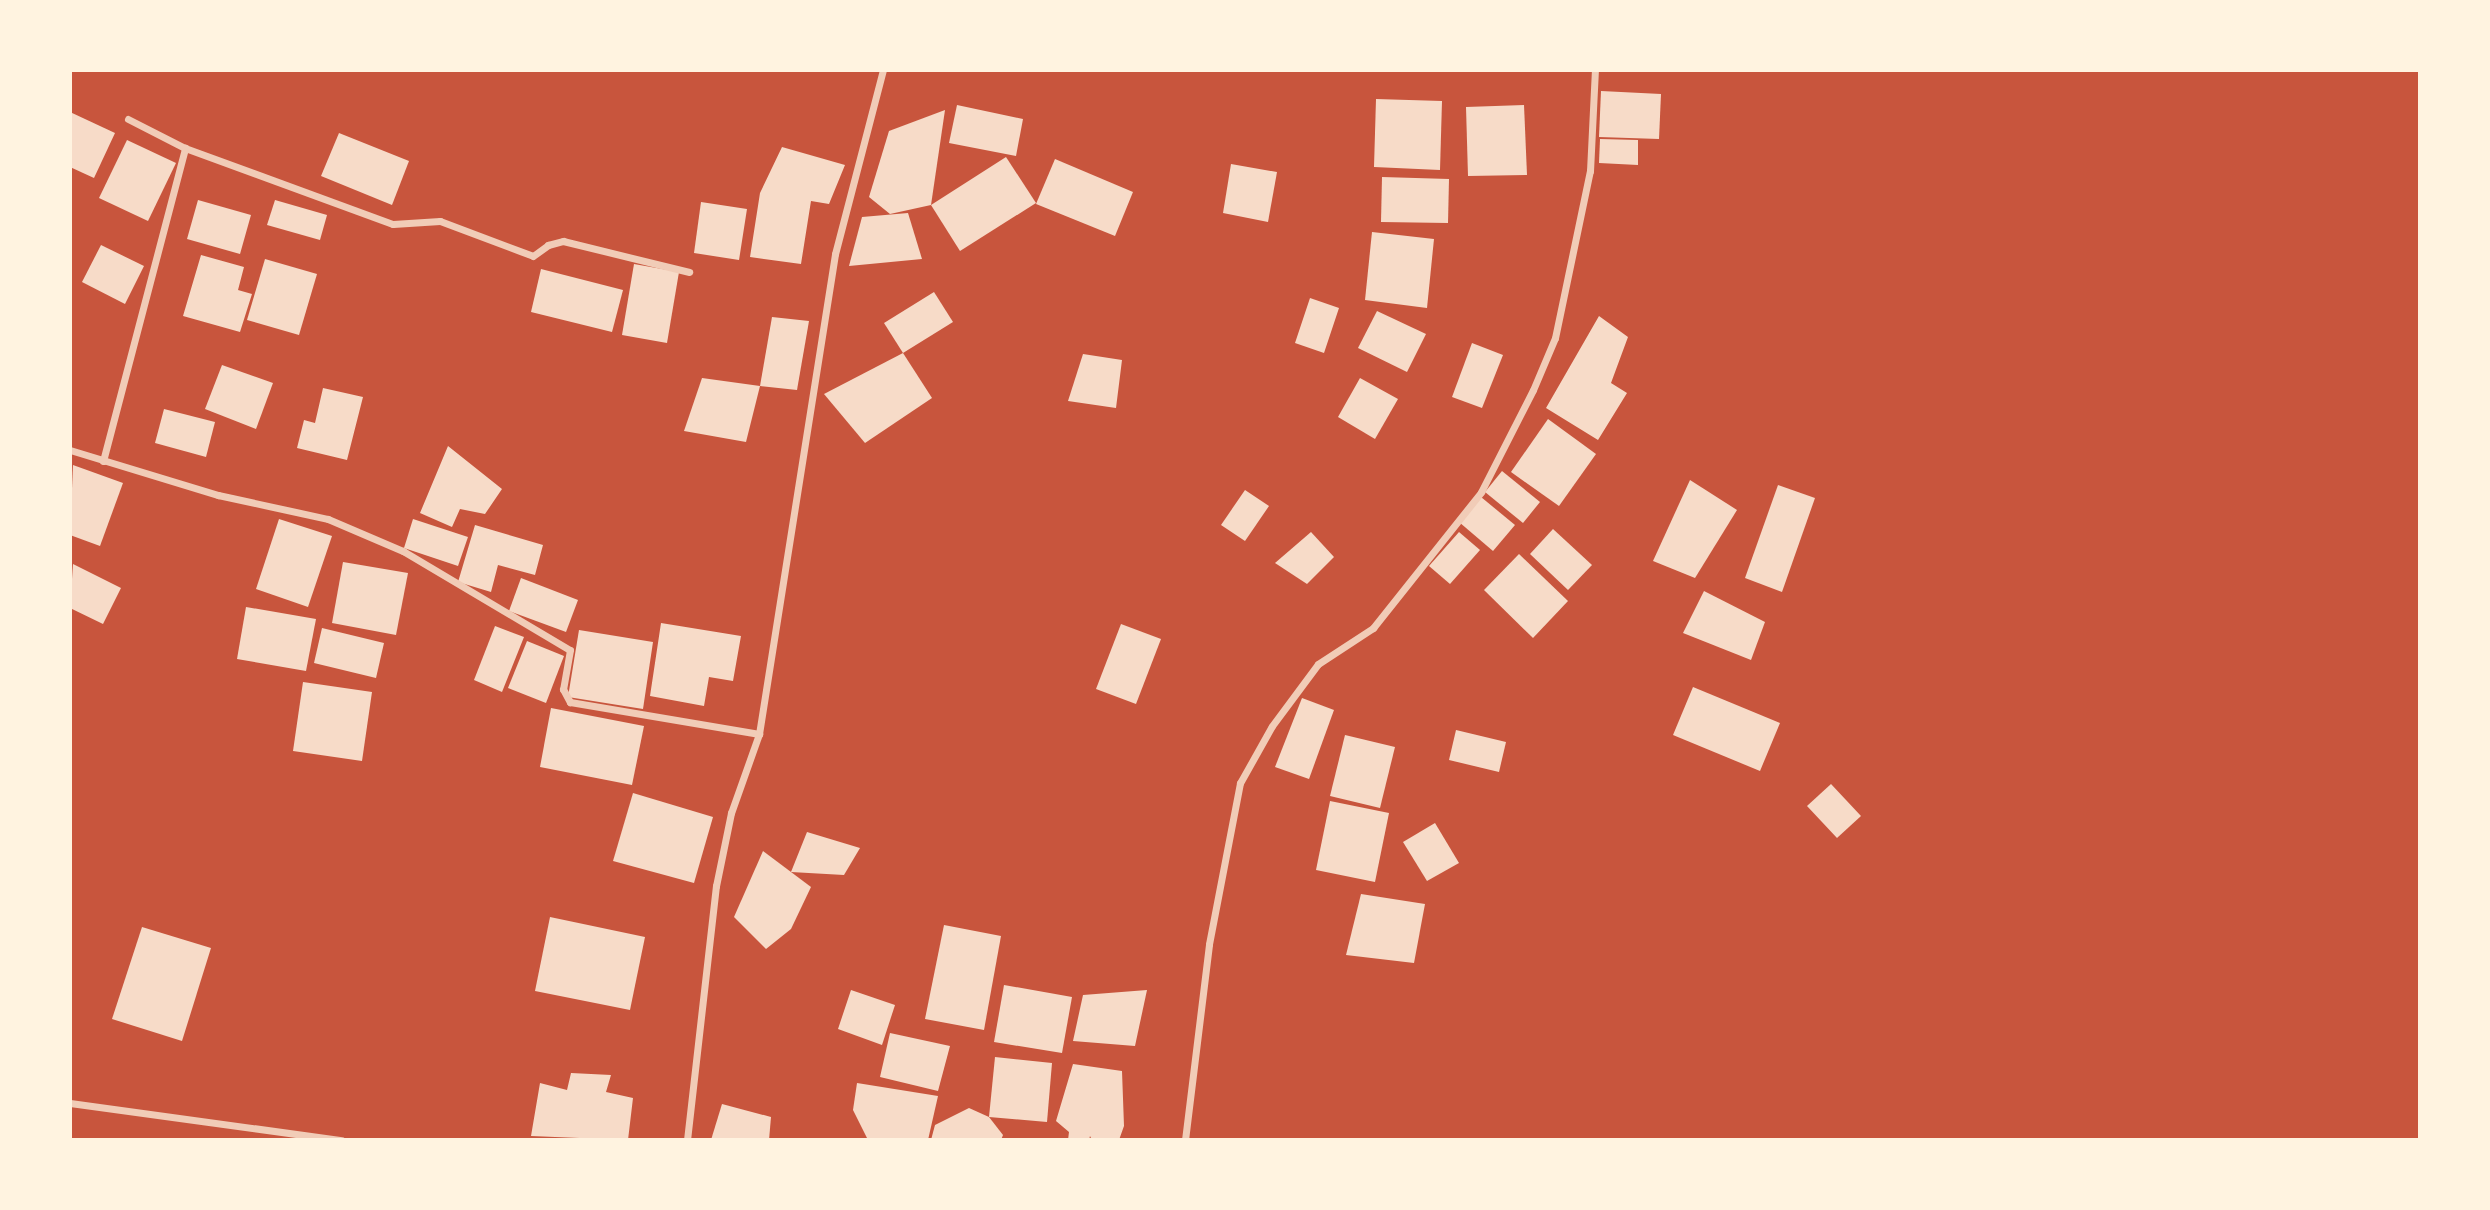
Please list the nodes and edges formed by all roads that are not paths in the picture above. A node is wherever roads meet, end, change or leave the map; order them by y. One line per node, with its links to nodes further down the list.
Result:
1 (883, 70): 8 (street)
2 (1595, 70): 12 (street)
3 (128, 119): 4 (street)
4 (185, 148): 5 (street); 7 (street)
5 (689, 272)
6 (70, 450): 7 (street)
7 (103, 461): 8 (street)
8 (759, 734): 11 (street)
9 (70, 1103): 10 (street)
10 (341, 1140)
11 (687, 1140)
12 (1185, 1140)

